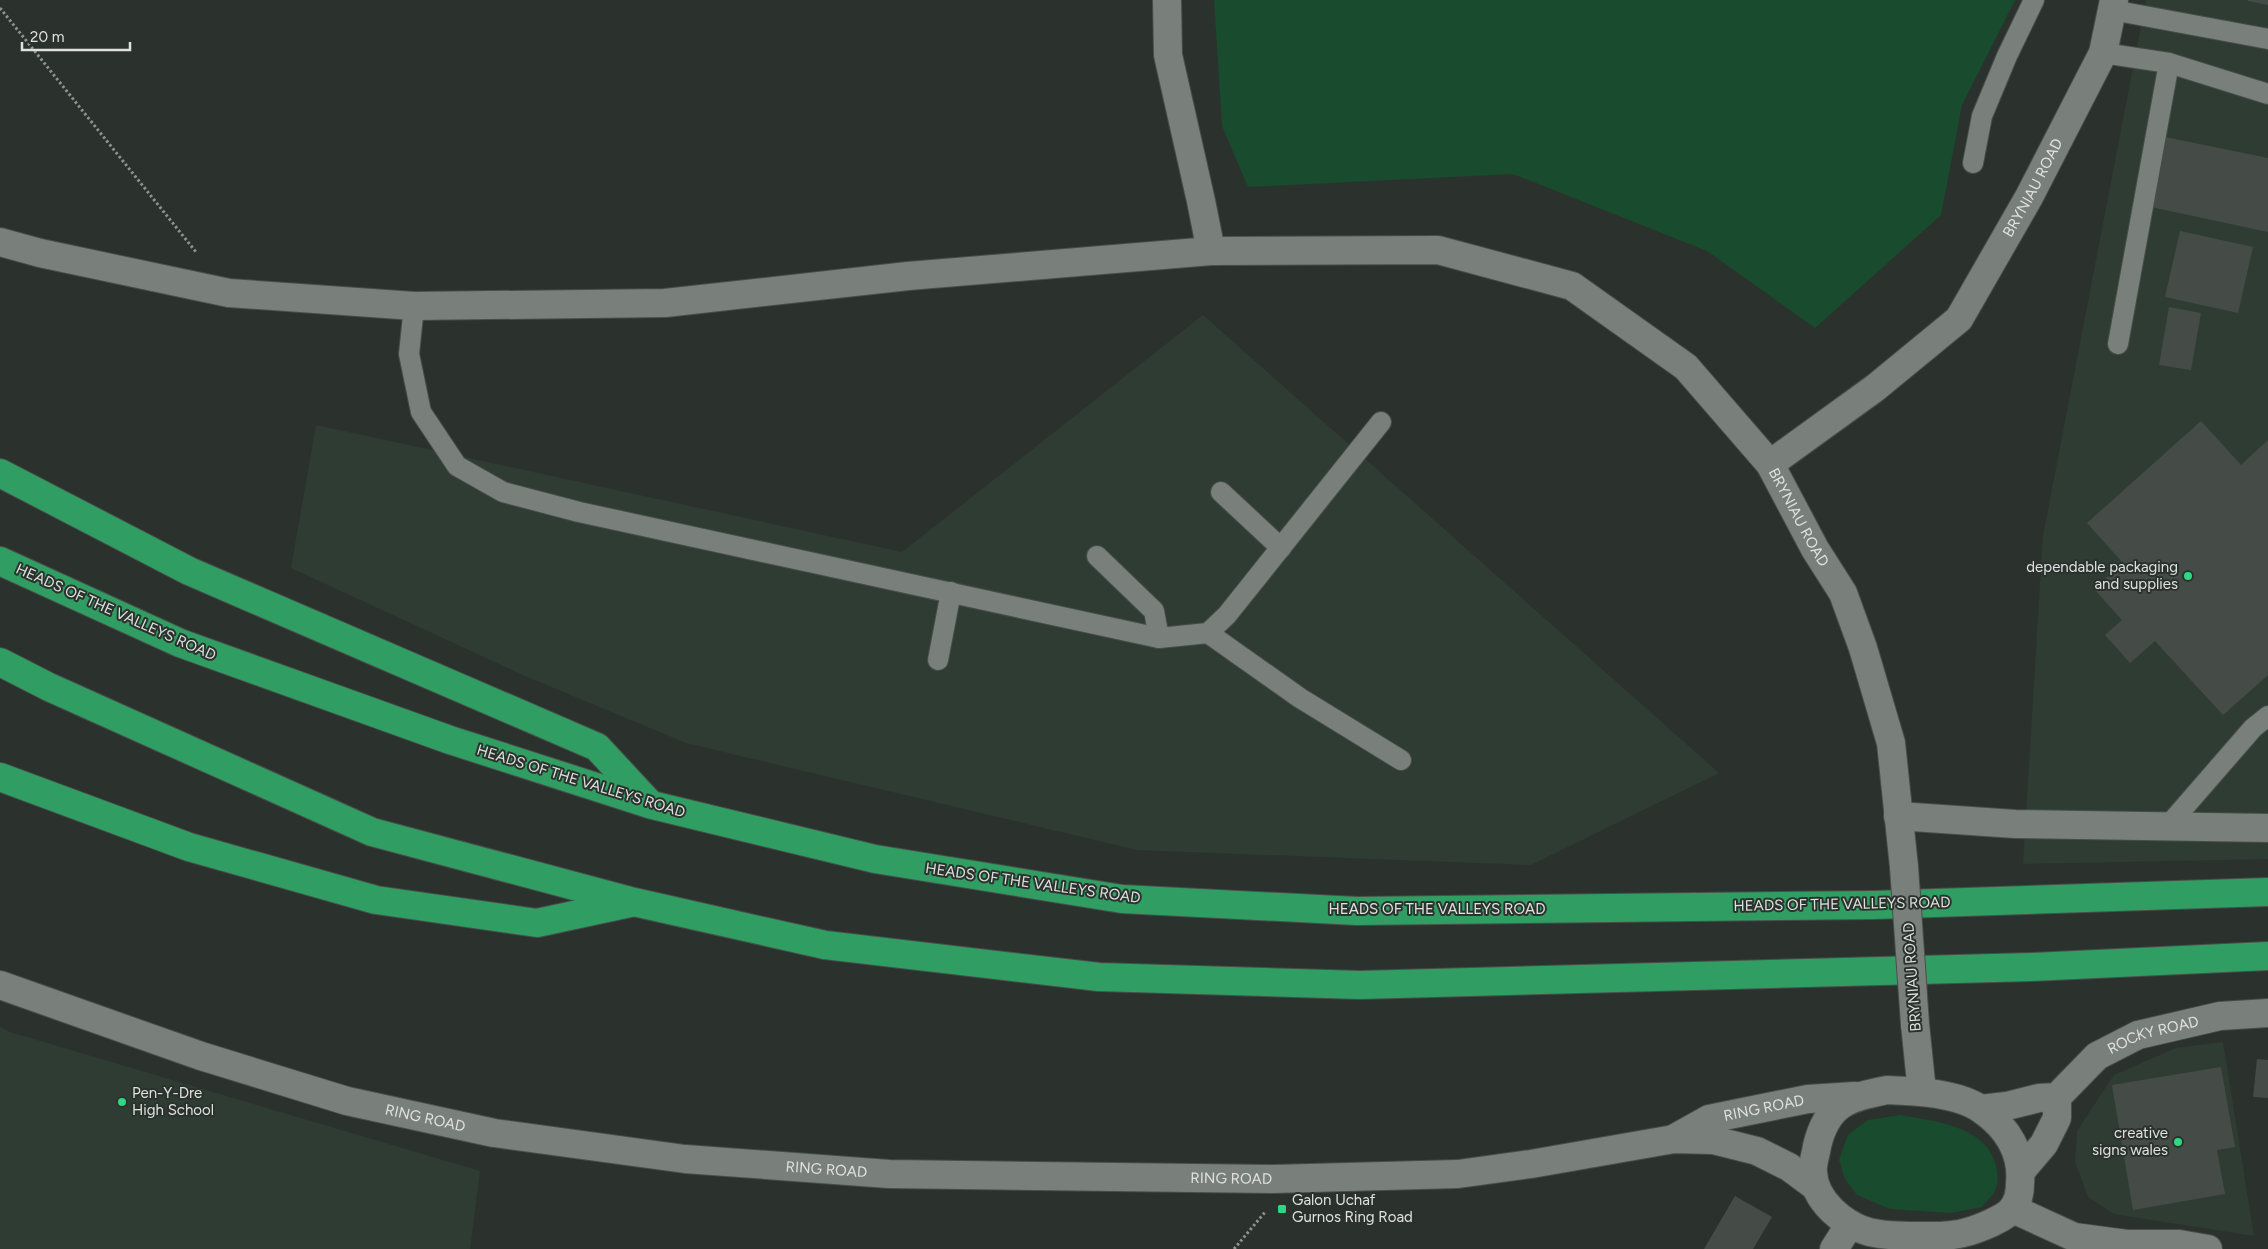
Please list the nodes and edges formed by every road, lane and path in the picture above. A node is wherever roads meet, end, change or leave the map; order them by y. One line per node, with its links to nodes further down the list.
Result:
1 (1167, 0): 11 (street)
2 (2034, 0): 9 (lane)
3 (2113, 5): 5 (lane); 6 (street, BRYNIAU ROAD)
4 (0, 8): 12 (path)
5 (2268, 39)
6 (2103, 53): 7 (lane); 16 (street, BRYNIAU ROAD)
7 (2169, 63): 8 (lane); 14 (lane)
8 (2268, 94)
9 (1973, 163)
10 (0, 242): 13 (street)
11 (1211, 251): 13 (street); 16 (street)
12 (198, 255)
13 (414, 306): 22 (lane)
14 (2118, 344)
15 (1381, 422): 19 (lane)
16 (1770, 464): 31 (street, BRYNIAU ROAD)
17 (0, 473): 30 (highway)
18 (1221, 492): 19 (lane)
19 (1280, 548): 23 (lane)
20 (1097, 556): 24 (lane)
21 (0, 561): 30 (highway, HEADS OF THE VALLEYS ROAD)
22 (951, 592): 24 (lane); 25 (lane)
23 (1208, 633): 24 (lane); 28 (lane)
24 (1159, 638)
25 (938, 660)
26 (0, 662): 35 (highway)
27 (2268, 716): 32 (lane)
28 (1401, 760)
29 (0, 777): 35 (highway)
30 (652, 805): 34 (highway, HEADS OF THE VALLEYS ROAD)
31 (1898, 816): 32 (street); 39 (street, BRYNIAU ROAD, bridge)
32 (2168, 827): 33 (street)
33 (2268, 828)
34 (2268, 892)
35 (634, 902): 36 (highway)
36 (2268, 956)
37 (0, 985): 45 (street, RING ROAD)
38 (2268, 1013): 41 (street, ROCKY ROAD)
39 (1922, 1092): 40 (street); 42 (street)
40 (1858, 1096): 43 (street, RING ROAD); 46 (street)
41 (2057, 1097): 42 (street); 44 (street)
42 (1981, 1109): 44 (street)
43 (1674, 1139): 45 (street, RING ROAD); 46 (street, RING ROAD)
44 (2022, 1171): 47 (street)
45 (1274, 1179): 50 (path)
46 (1816, 1187): 48 (street)
47 (2013, 1209): 48 (street); 49 (street)
48 (1850, 1224): 51 (street)
49 (2073, 1243): 52 (street)
50 (1234, 1249)
51 (1834, 1249)
52 (2208, 1249)

